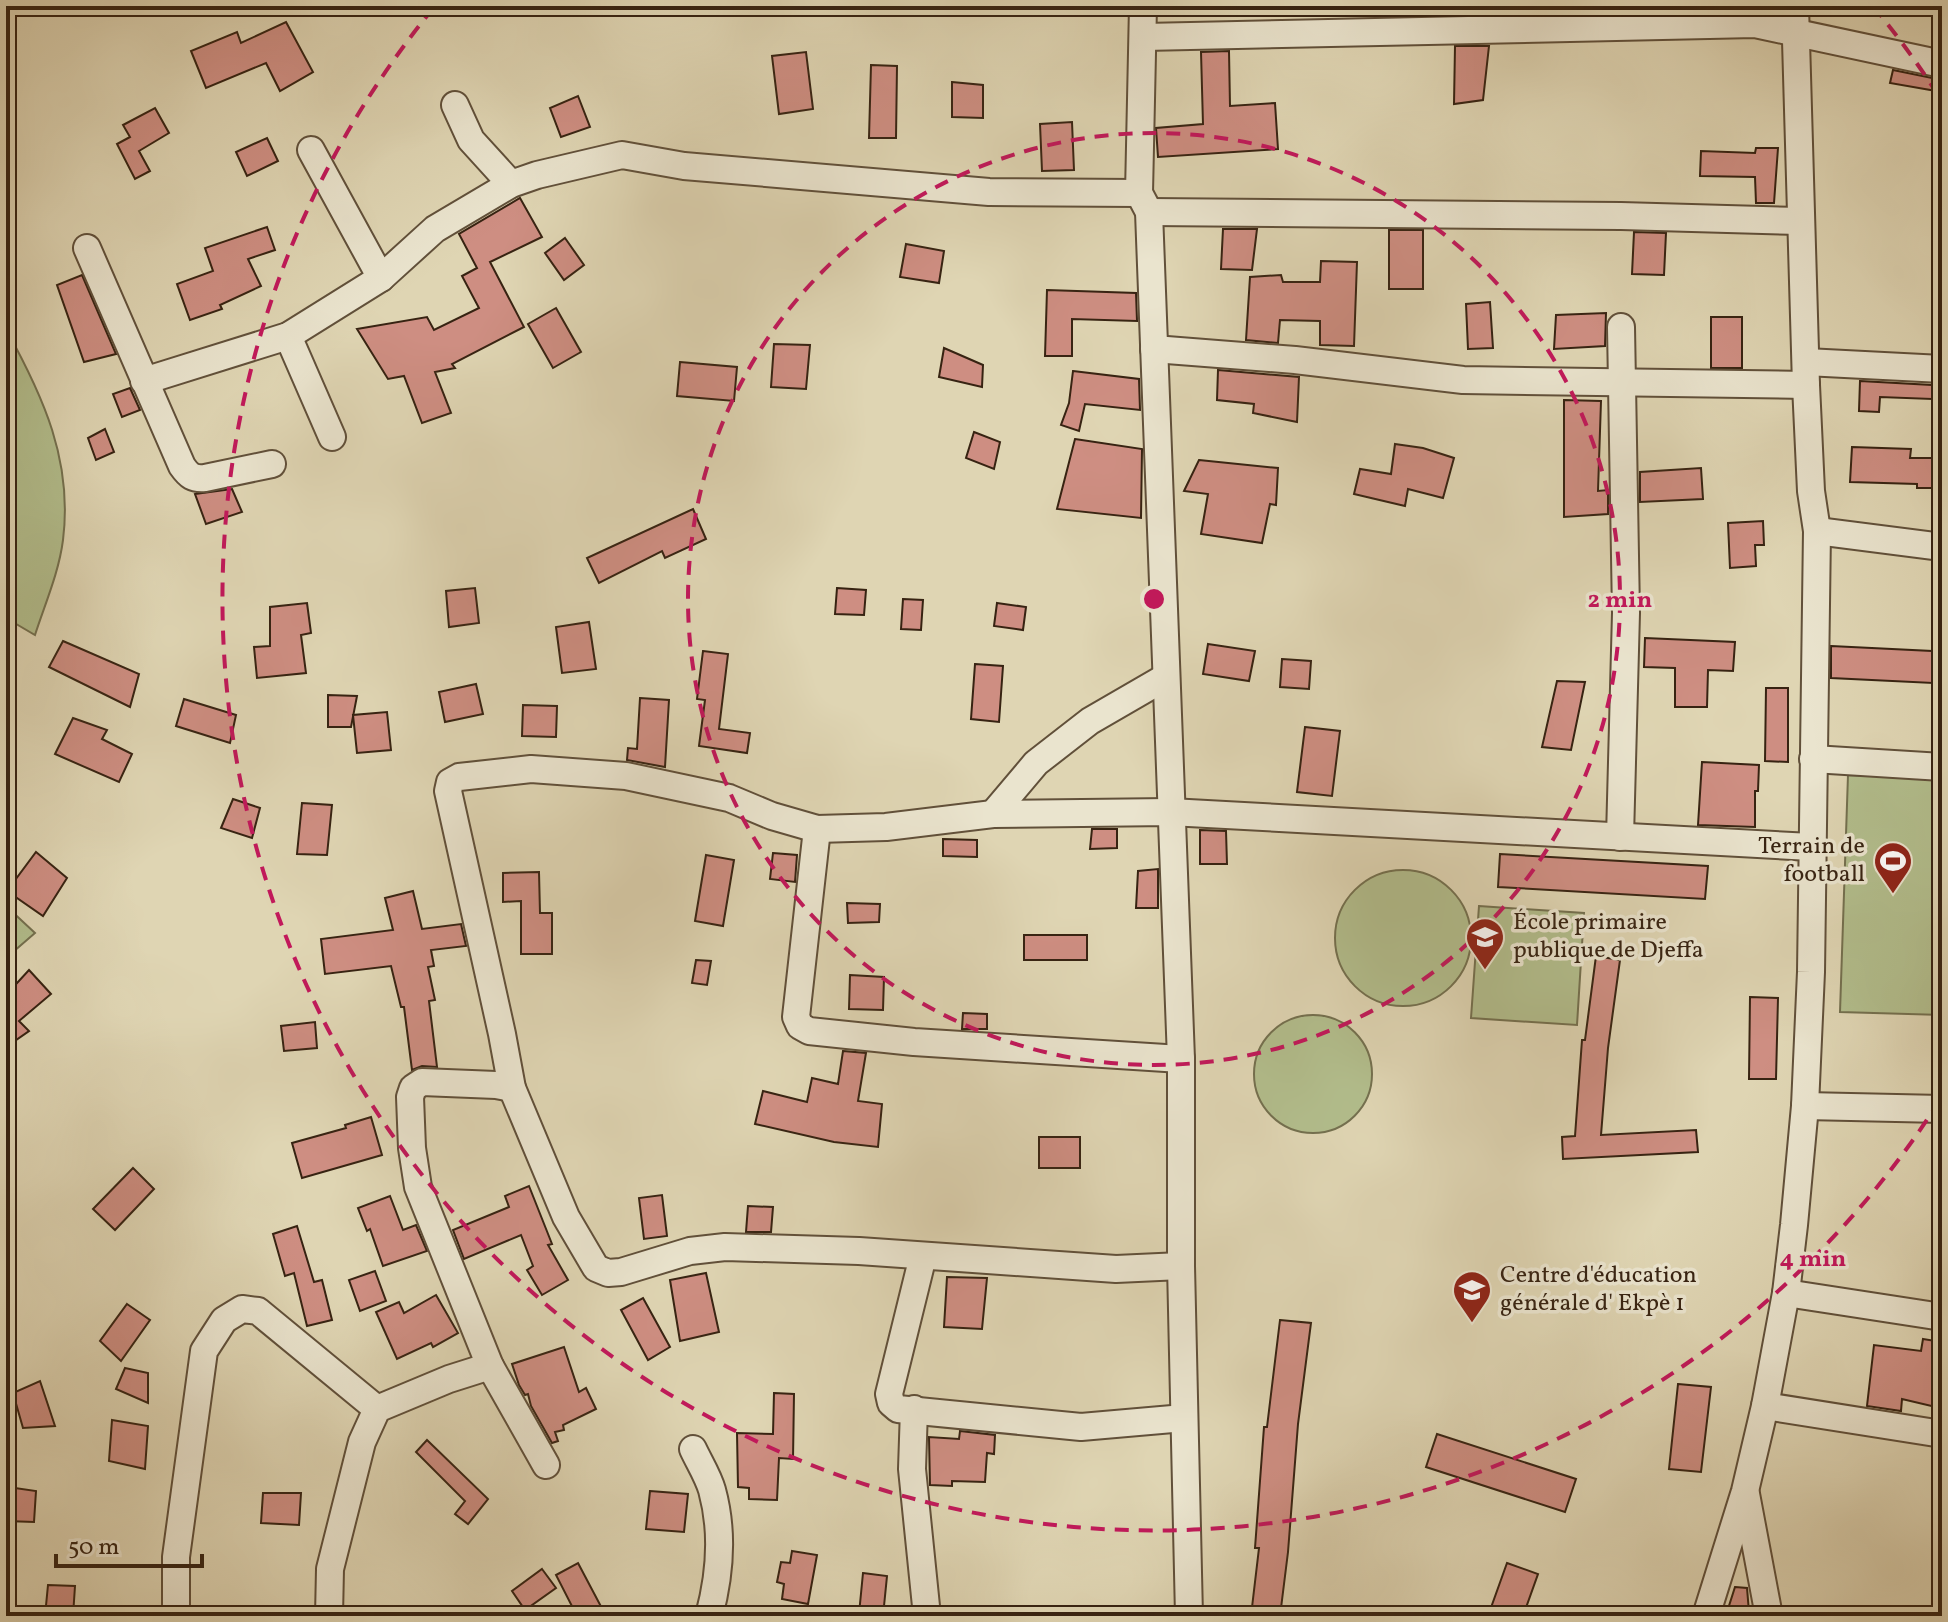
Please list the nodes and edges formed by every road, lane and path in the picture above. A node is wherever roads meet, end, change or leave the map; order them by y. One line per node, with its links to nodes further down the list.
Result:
1 (1143, 6): 3 (street)
2 (1795, 19): 3 (street); 4 (street); 9 (street)
3 (1144, 37): 8 (street)
4 (1942, 64)
5 (455, 105): 7 (street)
6 (311, 150): 11 (street)
7 (511, 184): 8 (street); 11 (street)
8 (1144, 203): 9 (street); 14 (street)
9 (1800, 221): 16 (street)
10 (87, 248): 17 (street)
11 (381, 278): 13 (street)
12 (1621, 327): 18 (street)
13 (288, 336): 17 (street); 19 (street)
14 (1154, 349): 18 (street); 23 (street)
15 (1942, 369): 16 (street)
16 (1806, 374): 18 (street); 21 (street)
17 (144, 381): 20 (street)
18 (1621, 384): 29 (street)
19 (332, 437)
20 (272, 464)
21 (1817, 531): 22 (street); 24 (street)
22 (1942, 547)
23 (1166, 677): 26 (street); 27 (street)
24 (1813, 759): 25 (street); 30 (street)
25 (1942, 767)
26 (1170, 812): 27 (street); 29 (street); 31 (street)
27 (993, 814): 28 (street)
28 (817, 829): 31 (street); 32 (street)
29 (1620, 837): 30 (street)
30 (1811, 847): 33 (street)
31 (1181, 1059): 36 (street)
32 (512, 1088): 35 (street); 39 (street)
33 (1805, 1106): 34 (street); 37 (street)
34 (1942, 1109)
35 (923, 1256): 36 (street); 42 (street)
36 (1181, 1266): 43 (street)
37 (1786, 1293): 38 (street); 40 (street)
38 (1942, 1317)
39 (490, 1366): 41 (street); 46 (street)
40 (1765, 1406): 44 (street); 47 (street)
41 (377, 1409): 49 (street); 50 (street)
42 (914, 1409): 43 (street); 52 (street)
43 (1184, 1418): 53 (street)
44 (1942, 1434)
45 (693, 1449): 51 (street)
46 (546, 1465)
47 (1745, 1491): 48 (street); 54 (street)
48 (1770, 1614)
49 (176, 1616)
50 (329, 1616)
51 (709, 1616)
52 (927, 1616)
53 (1189, 1616)
54 (1706, 1616)

